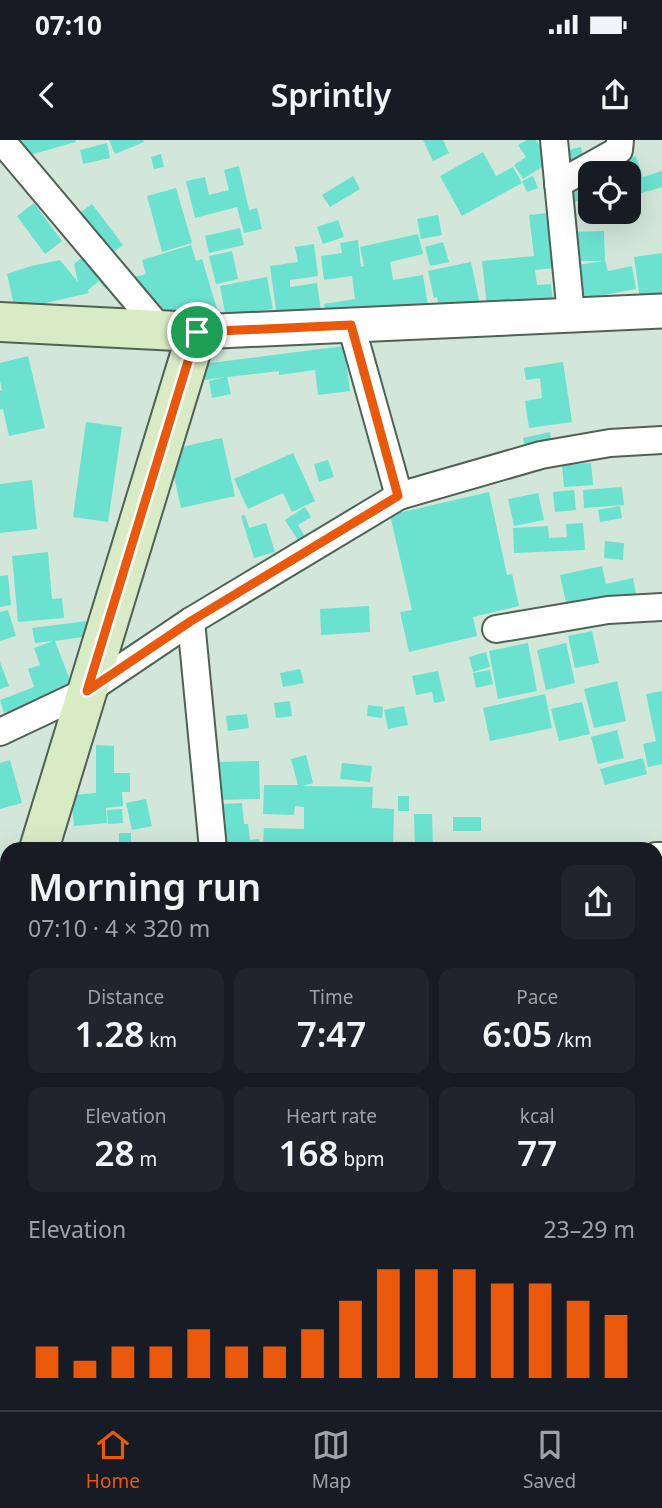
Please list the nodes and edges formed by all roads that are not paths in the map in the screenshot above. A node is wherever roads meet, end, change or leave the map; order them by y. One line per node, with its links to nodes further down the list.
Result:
1 (1, 140): 9 (street)
2 (554, 140): 4 (street)
3 (620, 140): 4 (street)
4 (558, 184): 6 (street)
5 (662, 311): 6 (street)
6 (571, 315): 8 (street)
7 (0, 322): 9 (main road)
8 (351, 325): 9 (street); 11 (street)
9 (179, 331): 15 (main road)
10 (662, 440): 11 (street)
11 (398, 496): 13 (street)
12 (662, 607): 14 (street)
13 (191, 621): 15 (street); 18 (street)
14 (495, 629)
15 (87, 691): 16 (street); 17 (main road)
16 (0, 732)
17 (41, 842)
18 (212, 842)

